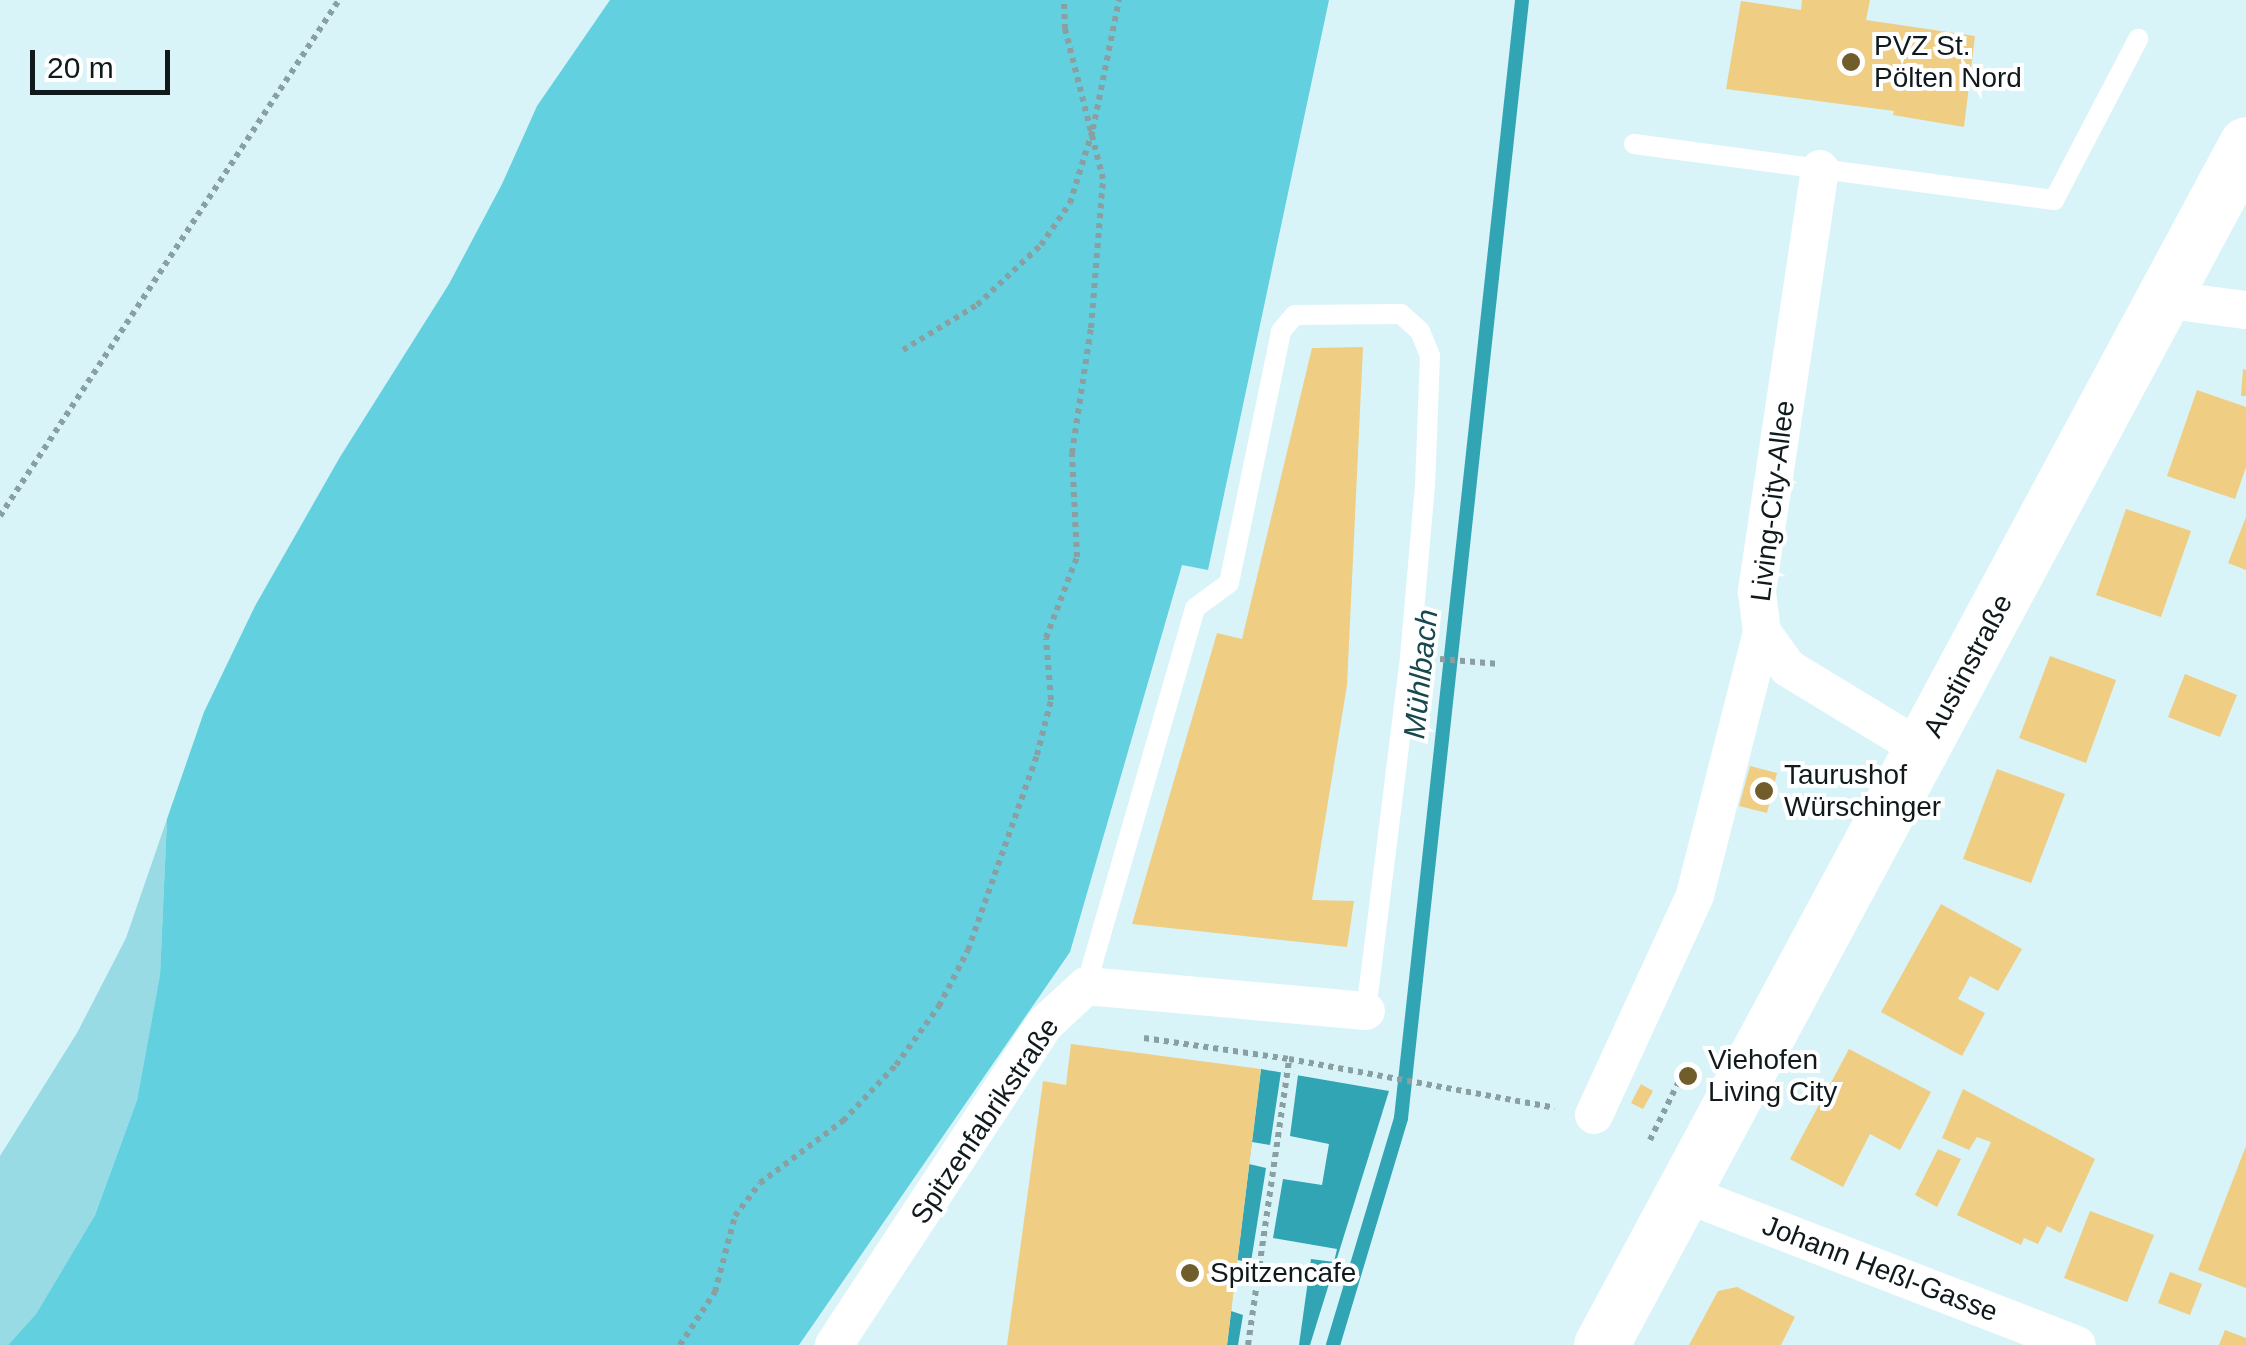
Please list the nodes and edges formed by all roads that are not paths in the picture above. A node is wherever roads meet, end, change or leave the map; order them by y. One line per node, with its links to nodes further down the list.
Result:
1 (2138, 39): 4 (lane)
2 (1634, 144): 4 (lane)
3 (2246, 144): 5 (main road, Austinstraße)
4 (1820, 169): 7 (street, Living-City-Allee)
5 (2162, 299): 6 (street); 8 (main road, Austinstraße)
6 (2246, 310)
7 (1762, 632): 8 (street, Living-City-Allee); 11 (street)
8 (1923, 750): 12 (main road, Austinstraße)
9 (1086, 986): 10 (street); 10 (lane); 13 (street, Spitzenfabrikstraße)
10 (1366, 1011)
11 (1594, 1116)
12 (1683, 1193): 14 (main road, Austinstraße); 15 (street, Johann Heßl-Gasse)
13 (834, 1345)
14 (1601, 1345)
15 (2077, 1345)

